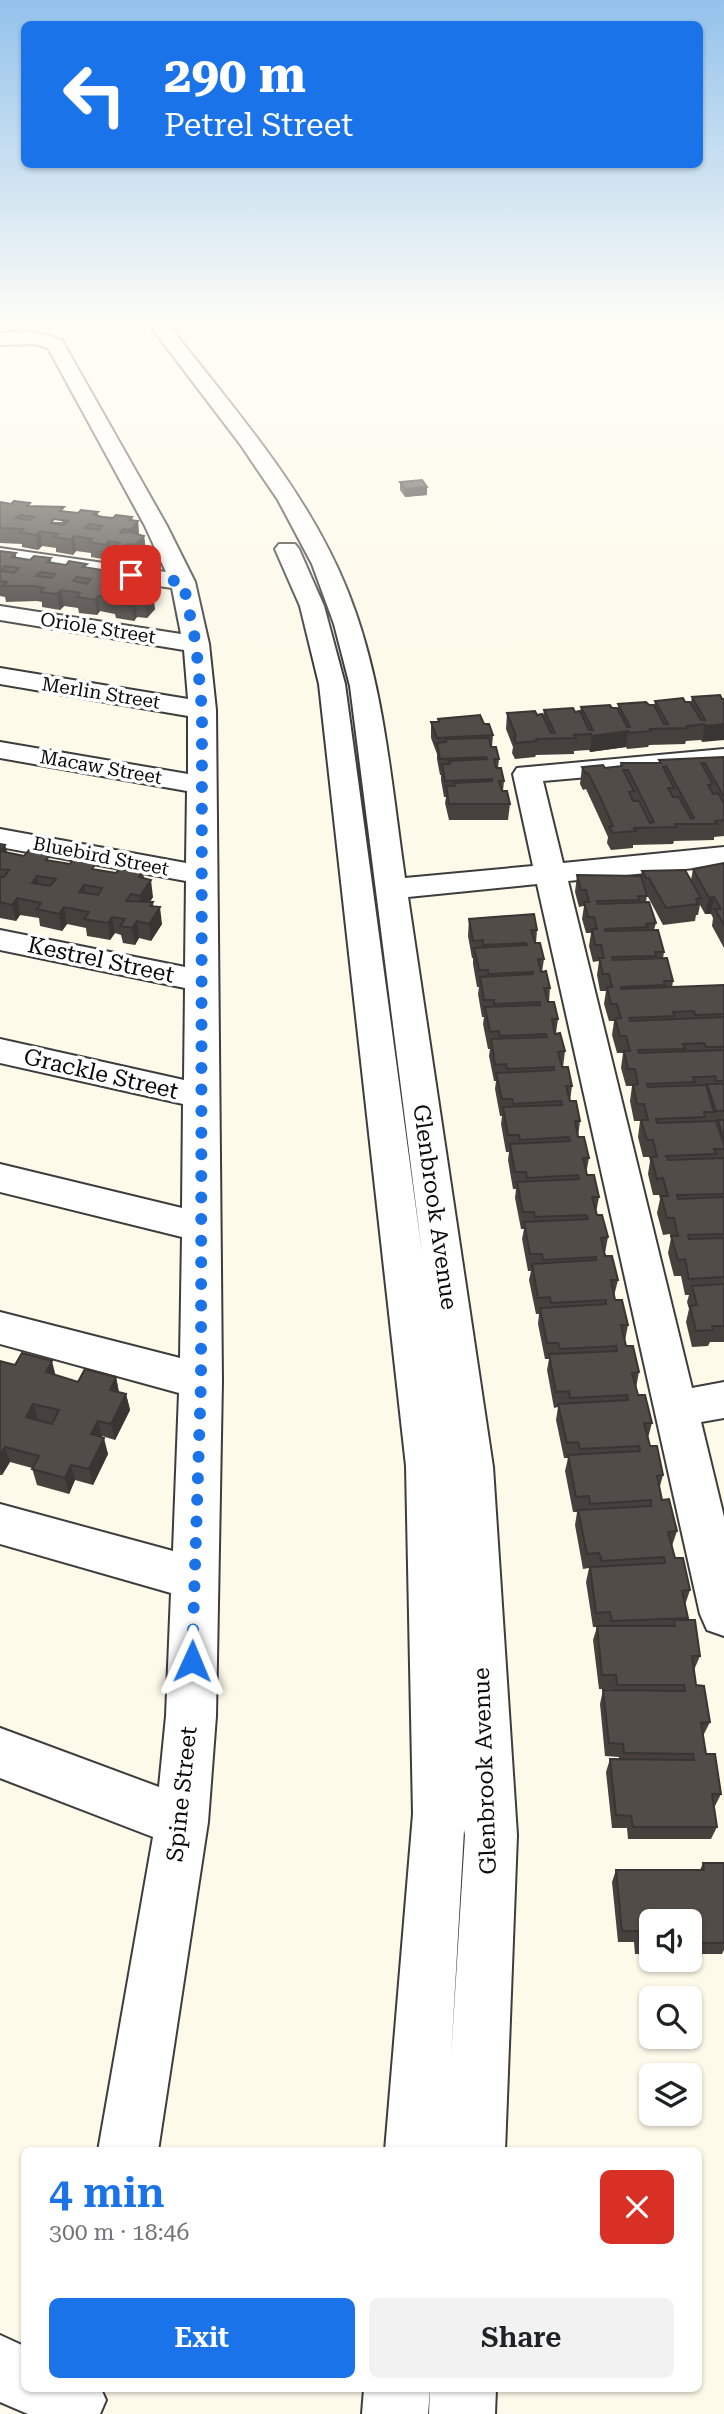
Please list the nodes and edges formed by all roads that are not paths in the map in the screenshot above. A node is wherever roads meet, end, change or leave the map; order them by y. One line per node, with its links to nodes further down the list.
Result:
1 (106, 436): 5 (street, Spine Street)
2 (215, 436): 36 (street, Glenbrook Avenue)
3 (241, 436): 19 (street, Glenbrook Avenue)
4 (130, 523): 5 (street)
5 (156, 526): 7 (street, Spine Street)
6 (0, 555): 7 (street)
7 (183, 582): 9 (street, Spine Street)
8 (0, 613): 9 (street, Oriole Street)
9 (196, 644): 11 (street, Spine Street)
10 (0, 676): 11 (street, Merlin Street)
11 (202, 710): 14 (street, Spine Street)
12 (0, 750): 14 (street, Macaw Street)
13 (724, 757): 17 (street)
14 (201, 785): 18 (street, Spine Street)
15 (0, 838): 18 (street, Bluebird Street)
16 (724, 856): 17 (street)
17 (551, 873): 19 (street); 29 (street)
18 (202, 875): 21 (street, Spine Street)
19 (391, 889): 37 (street, Glenbrook Avenue)
20 (0, 940): 21 (street, Kestrel Street)
21 (201, 981): 23 (street, Spine Street)
22 (0, 1051): 23 (street, Grackle Street)
23 (201, 1096): 25 (street, Spine Street)
24 (0, 1178): 25 (street)
25 (201, 1227): 27 (street, Spine Street)
26 (0, 1328): 27 (street)
27 (201, 1381): 31 (street, Spine Street)
28 (724, 1400): 29 (street)
29 (676, 1409): 32 (street)
30 (0, 1524): 31 (street)
31 (195, 1579): 34 (street, Spine Street)
32 (724, 1614)
33 (0, 1753): 34 (street)
34 (182, 1822): 35 (street, Spine Street)
35 (129, 2147)
36 (415, 2147)
37 (475, 2147)
38 (0, 2368): 39 (street)
39 (21, 2377)
40 (397, 2392): 42 (street)
41 (463, 2392): 43 (street)
42 (395, 2414)
43 (462, 2414)

